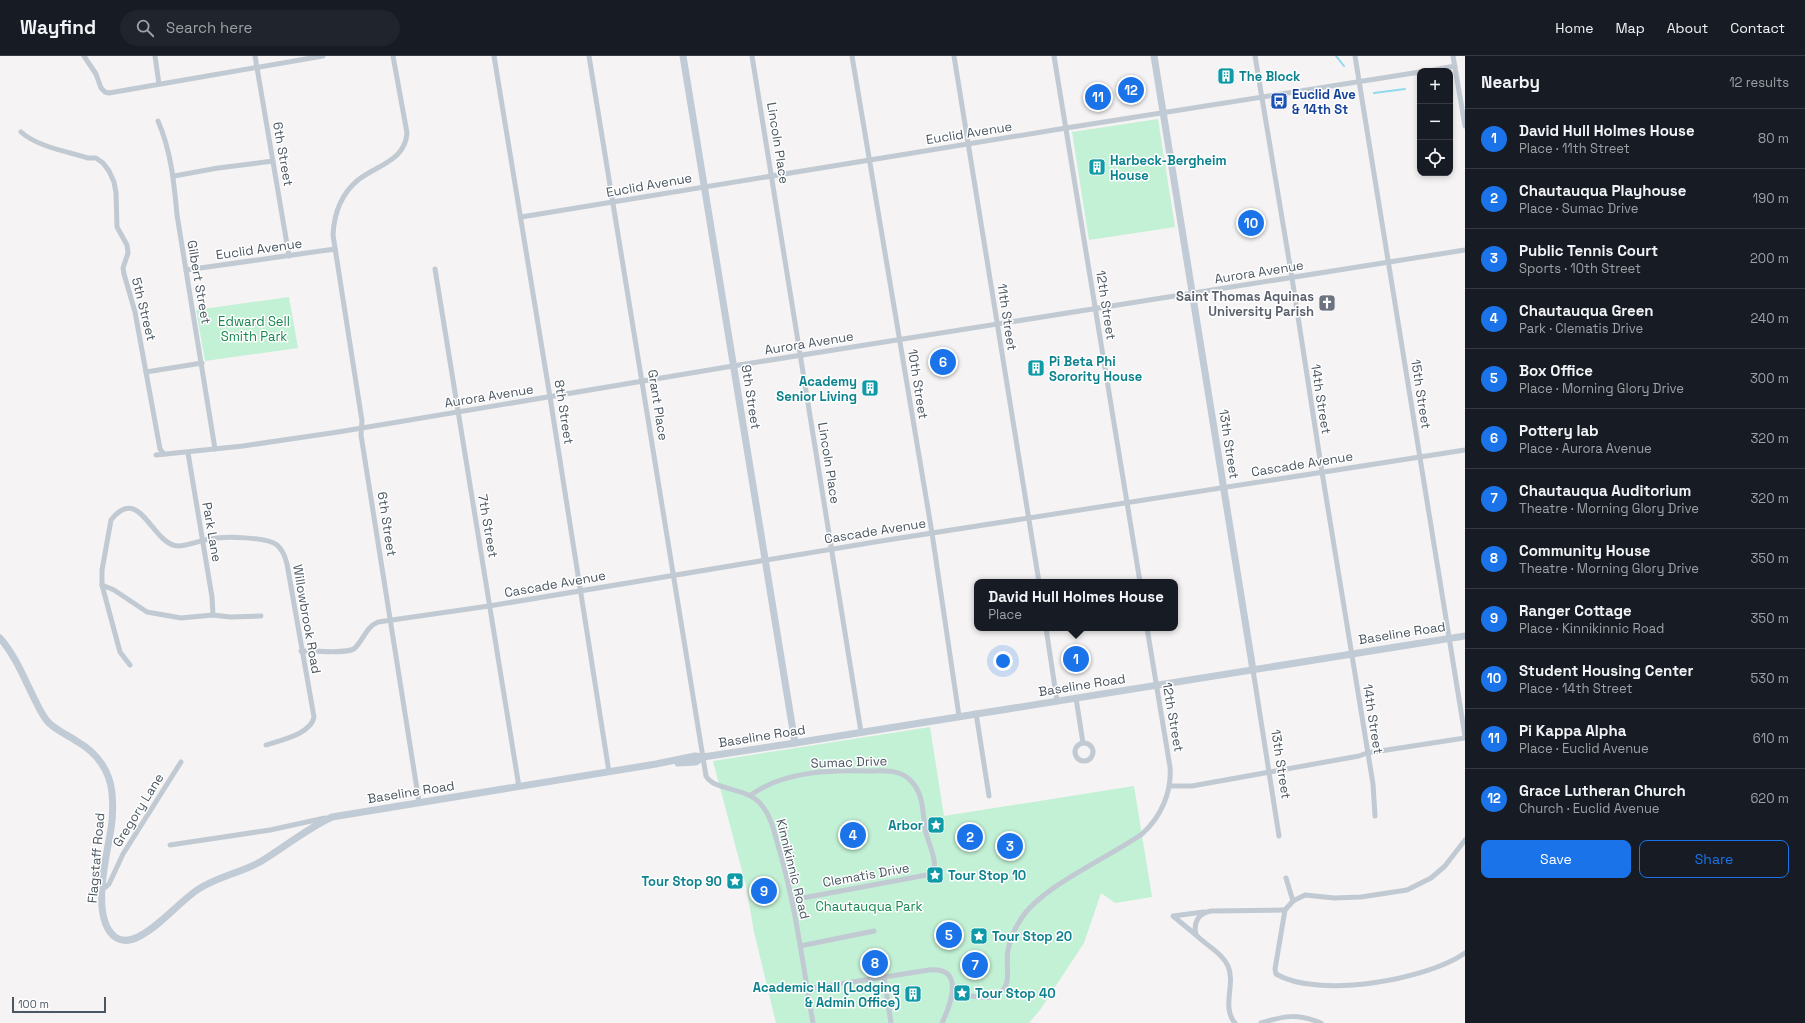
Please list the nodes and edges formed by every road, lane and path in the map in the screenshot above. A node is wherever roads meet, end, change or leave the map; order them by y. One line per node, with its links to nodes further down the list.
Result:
1 (84, 56): 22 (street)
2 (155, 56): 22 (street)
3 (255, 56): 18 (street, 6th Street)
4 (323, 56): 18 (street)
5 (393, 56): 37 (street, 6th Street)
6 (494, 56): 36 (street, 8th Street)
7 (589, 56): 35 (street, Grant Place)
8 (683, 56): 34 (street, 9th Street)
9 (752, 56): 33 (street, Lincoln Place)
10 (852, 56): 30 (street, 10th Street)
11 (954, 56): 29 (street, 11th Street)
12 (1054, 56): 27 (street, 12th Street)
13 (1154, 56): 24 (street, 13th Street)
14 (1255, 56): 23 (street, 14th Street)
15 (1355, 56): 21 (street, 15th Street)
16 (1453, 56): 17 (street)
17 (1455, 66): 19 (street); 26 (street)
18 (257, 67): 22 (street); 31 (street, 6th Street)
19 (1444, 68)
20 (1417, 72): 21 (street, Euclid Avenue)
21 (1359, 82): 23 (street, Euclid Avenue); 40 (street, 15th Street)
22 (159, 84)
23 (1262, 97): 24 (street, Euclid Avenue); 43 (street, 14th Street)
24 (1163, 112): 27 (street, Euclid Avenue); 44 (street, 13th Street)
25 (158, 121): 32 (street, Gilbert Street)
26 (1465, 126)
27 (1066, 128): 29 (street, Euclid Avenue); 45 (street, 12th Street)
28 (21, 132): 51 (street, 5th Street)
29 (968, 144): 30 (street, Euclid Avenue); 46 (street, 11th Street)
30 (869, 160): 33 (street, Euclid Avenue); 47 (street, 10th Street)
31 (273, 161): 32 (street); 39 (street, 6th Street)
32 (174, 176): 42 (street, Gilbert Street)
33 (772, 176): 34 (street, Euclid Avenue); 48 (street, Lincoln Place)
34 (704, 186): 35 (street, Euclid Avenue); 50 (street, 9th Street)
35 (614, 202): 36 (street, Euclid Avenue); 52 (street, Grant Place)
36 (522, 217): 53 (street, 8th Street)
37 (335, 249): 39 (street, Euclid Avenue); 55 (street, 6th Street)
38 (1465, 250): 40 (street, Aurora Avenue)
39 (289, 256): 42 (street, Euclid Avenue)
40 (1389, 263): 43 (street, Aurora Avenue); 61 (street, 15th Street)
41 (435, 269): 54 (street, 7th Street)
42 (186, 270): 49 (street, Gilbert Street)
43 (1292, 278): 44 (street, Aurora Avenue); 62 (street, 14th Street)
44 (1192, 293): 45 (street, Aurora Avenue); 63 (street, 13th Street)
45 (1096, 309): 46 (street, Aurora Avenue); 64 (street, 12th Street)
46 (997, 325): 47 (street, Aurora Avenue); 65 (street, 11th Street)
47 (899, 340): 48 (street, Aurora Avenue); 66 (street, 10th Street)
48 (801, 356): 50 (street, Aurora Avenue); 68 (street, Lincoln Place)
49 (202, 363): 51 (street); 56 (street, Gilbert Street)
50 (733, 366): 52 (street, Aurora Avenue); 69 (street, 9th Street)
51 (146, 372): 59 (street, 5th Street)
52 (643, 382): 53 (street, Aurora Avenue); 70 (street, Grant Place)
53 (550, 397): 54 (street, Aurora Avenue); 74 (street, 8th Street)
54 (457, 412): 55 (street, Aurora Avenue); 75 (street, 7th Street)
55 (362, 427): 56 (street, Aurora Avenue); 78 (street, 6th Street)
56 (215, 449): 58 (street, Aurora Avenue)
57 (1465, 450): 61 (street, Cascade Avenue)
58 (188, 453): 59 (street, Aurora Avenue); 67 (street, Park Lane)
59 (164, 454): 60 (street, Aurora Avenue)
60 (156, 455)
61 (1419, 457): 62 (street, Cascade Avenue); 83 (street, 15th Street)
62 (1322, 472): 63 (street, Cascade Avenue); 85 (street, 14th Street)
63 (1224, 488): 64 (street, Cascade Avenue); 87 (street, 13th Street)
64 (1127, 502): 65 (street, Cascade Avenue); 72 (street, 12th Street)
65 (1030, 518): 66 (street, Cascade Avenue); 71 (street, 11th Street)
66 (932, 533): 68 (street, Cascade Avenue); 92 (street, 10th Street)
67 (202, 541): 73 (street, Willowbrook Road); 76 (street, Park Lane); 84 (street, Willowbrook Road)
68 (832, 550): 69 (street, Cascade Avenue); 93 (street, Lincoln Place)
69 (765, 560): 70 (street, Cascade Avenue); 95 (street, 9th Street)
70 (673, 575): 74 (street, Cascade Avenue); 99 (street, Grant Place)
71 (1039, 579)
72 (1140, 579)
73 (102, 585): 76 (street); 86 (street, Willowbrook Road)
74 (581, 591): 75 (street, Cascade Avenue); 101 (street, 8th Street)
75 (489, 606): 78 (street, Cascade Avenue); 104 (street, 7th Street)
76 (213, 615): 77 (street)
77 (262, 616)
78 (392, 620): 84 (street, Cascade Avenue); 107 (street, 6th Street)
79 (1046, 631): 90 (street)
80 (1147, 631): 88 (street, 12th Street)
81 (1465, 636): 83 (street, Baseline Road)
82 (0, 638): 115 (street, Flagstaff Road)
83 (1449, 638): 85 (street, Baseline Road); 94 (street, 15th Street)
84 (301, 651): 97 (street, Willowbrook Road)
85 (1351, 654): 87 (street, Baseline Road); 98 (street, 14th Street)
86 (130, 665)
87 (1253, 670): 88 (street, Baseline Road); 102 (street, 13th Street)
88 (1156, 685): 89 (street, Baseline Road); 103 (street, 12th Street)
89 (1076, 698): 90 (street, Baseline Road); 96 (street)
90 (1057, 700): 91 (street, Baseline Road)
91 (976, 713): 92 (street, Baseline Road); 106 (street)
92 (959, 716): 93 (street, Baseline Road)
93 (861, 732): 95 (street, Baseline Road)
94 (1465, 737): 98 (street)
95 (795, 743): 99 (street, Baseline Road)
96 (1083, 743)
97 (266, 746)
98 (1367, 753): 102 (street); 108 (street, 14th Street)
99 (703, 757): 101 (street, Baseline Road); 105 (street, Kinnikinnic Road)
100 (181, 762): 115 (street, Gregory Lane)
101 (609, 772): 104 (street, Baseline Road)
102 (1270, 772): 103 (street); 110 (street, 13th Street)
103 (1170, 786): 126 (street, 12th Street)
104 (518, 787): 107 (street, Baseline Road)
105 (751, 795): 113 (street, Sumac Drive); 116 (street, Kinnikinnic Road)
106 (989, 796)
107 (419, 802): 109 (street, Baseline Road)
108 (1375, 816)
109 (332, 817): 112 (street, Baseline Road); 115 (street, Flagstaff Road)
110 (1279, 836)
111 (1465, 840): 117 (street)
112 (170, 845)
113 (934, 862): 116 (street, Clematis Drive)
114 (1286, 878): 117 (street)
115 (102, 890)
116 (792, 900): 122 (street, Kinnikinnic Road)
117 (1293, 901): 118 (street)
118 (1285, 910): 119 (street); 123 (street)
119 (1207, 912): 121 (street); 121 (street)
120 (874, 931): 122 (street)
121 (1196, 935): 130 (street)
122 (800, 946): 125 (street, Kinnikinnic Road)
123 (1465, 953)
124 (884, 977): 125 (street); 126 (street); 128 (street)
125 (807, 989): 127 (street, Kinnikinnic Road)
126 (952, 996): 129 (street)
127 (813, 1023)
128 (891, 1023)
129 (942, 1023)
130 (1235, 1023)
131 (1261, 1023): 132 (street)
132 (1321, 1023)

